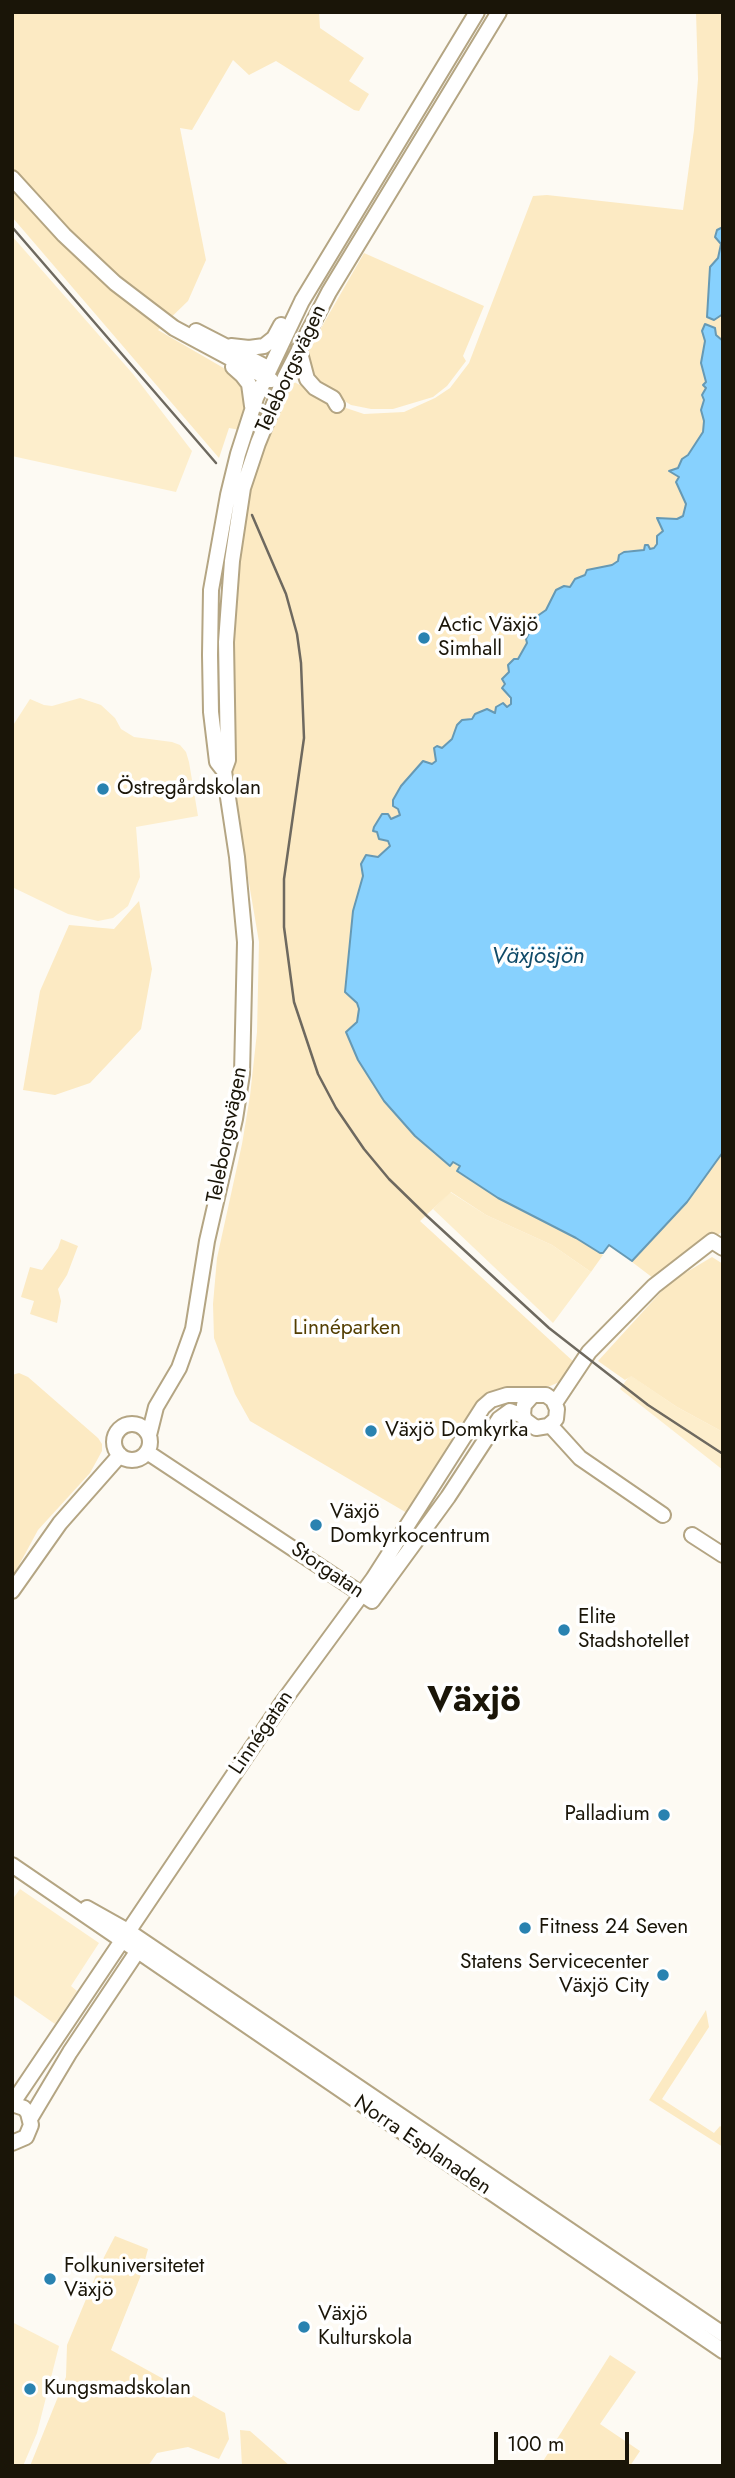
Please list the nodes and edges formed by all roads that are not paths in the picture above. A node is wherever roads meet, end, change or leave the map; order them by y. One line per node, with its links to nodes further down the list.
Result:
1 (477, 12): 4 (main road, Teleborgsvägen)
2 (499, 12): 6 (main road, Teleborgsvägen)
3 (12, 178): 5 (main road)
4 (302, 300): 5 (main road); 7 (main road, Teleborgsvägen)
5 (216, 347): 7 (main road); 10 (main road)
6 (299, 349): 8 (main road, Teleborgsvägen); 9 (main road)
7 (267, 373): 8 (main road); 10 (main road, Teleborgsvägen)
8 (283, 381): 11 (main road, Teleborgsvägen)
9 (337, 405)
10 (252, 408): 11 (main road, Teleborgsvägen)
11 (224, 771): 15 (main road, Teleborgsvägen)
12 (717, 1245): 14 (main road)
13 (532, 1396): 14 (main road); 16 (main road); 26 (main road, Linnégatan)
14 (555, 1403): 18 (main road)
15 (156, 1407): 17 (main road, Teleborgsvägen); 19 (main road, Teleborgsvägen)
16 (523, 1416): 18 (main road); 26 (main road, Linnégatan)
17 (133, 1424): 19 (main road); 21 (main road)
18 (546, 1427): 22 (main road)
19 (149, 1435): 20 (main road)
20 (147, 1452): 21 (main road); 26 (main road, Storgatan)
21 (120, 1455): 25 (main road)
22 (663, 1515)
23 (692, 1535): 24 (main road)
24 (723, 1555)
25 (12, 1591)
26 (367, 1598): 28 (main road, Linnégatan)
27 (12, 1865): 28 (main road, Norra Esplanaden)
28 (125, 1936): 29 (main road, Norra Esplanaden); 30 (main road, Linnégatan)
29 (140, 1947): 31 (main road); 33 (main road, Norra Esplanaden); 34 (main road, Norra Esplanaden)
30 (12, 2104): 31 (main road)
31 (30, 2119): 32 (main road)
32 (14, 2145)
33 (723, 2334)
34 (723, 2351)

